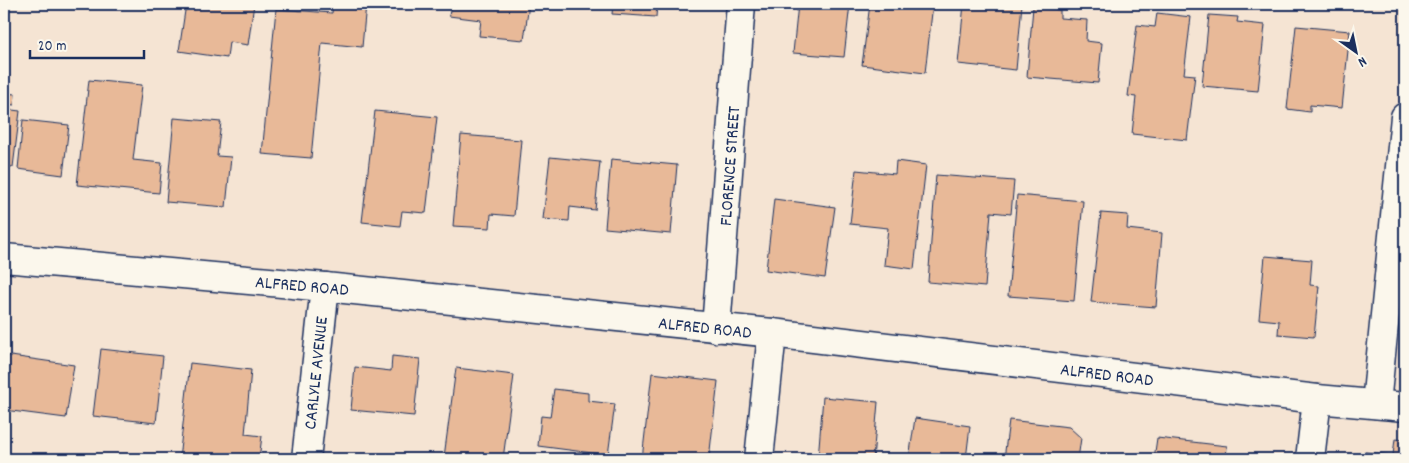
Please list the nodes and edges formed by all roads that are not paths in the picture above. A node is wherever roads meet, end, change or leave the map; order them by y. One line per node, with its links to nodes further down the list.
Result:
1 (741, 4): 5 (street, FLORENCE STREET)
2 (1405, 117): 8 (street)
3 (4, 258): 4 (street, ALFRED ROAD)
4 (325, 287): 5 (street, ALFRED ROAD); 10 (street, CARLYLE AVENUE)
5 (716, 328): 6 (street, ALFRED ROAD)
6 (772, 333): 7 (street, ALFRED ROAD); 11 (street)
7 (1317, 399): 8 (street, ALFRED ROAD); 12 (street)
8 (1376, 404): 9 (street, ALFRED ROAD)
9 (1405, 407)
10 (306, 459)
11 (759, 459)
12 (1310, 459)

